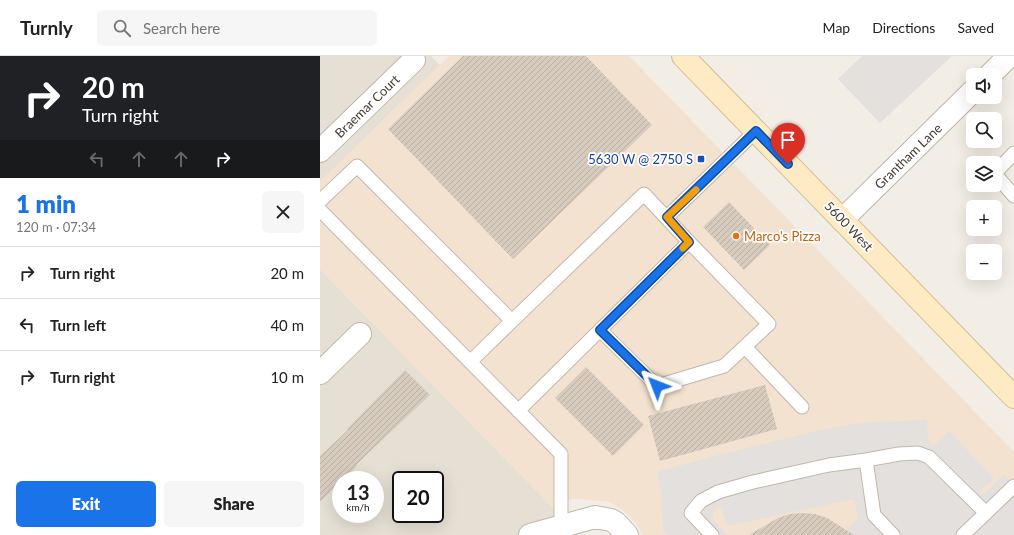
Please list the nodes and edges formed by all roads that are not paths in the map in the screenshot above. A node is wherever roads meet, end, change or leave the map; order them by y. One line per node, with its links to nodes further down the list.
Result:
1 (683, 56): 6 (main road, 5600 West)
2 (1009, 56): 4 (street)
3 (414, 60): 7 (street, Braemar Court)
4 (997, 68)
5 (966, 99): 15 (street, Grantham Lane)
6 (756, 131): 14 (lane); 15 (main road, 5600 West)
7 (320, 151)
8 (1014, 154): 9 (lane)
9 (1002, 166)
10 (1002, 181): 11 (lane)
11 (1014, 196)
12 (320, 201): 17 (lane)
13 (320, 210): 21 (lane)
14 (667, 217): 16 (lane); 17 (lane)
15 (842, 220): 23 (main road, 5600 West)
16 (689, 242): 18 (lane); 20 (lane)
17 (512, 321): 21 (lane)
18 (600, 330): 20 (lane); 25 (lane)
19 (360, 334): 22 (street)
20 (745, 347): 24 (lane)
21 (470, 362): 25 (lane)
22 (320, 373)
23 (1014, 397)
24 (802, 407)
25 (518, 411): 29 (lane)
26 (866, 460): 28 (lane); 32 (lane); 33 (lane)
27 (1014, 486): 28 (lane)
28 (986, 513): 34 (lane)
29 (561, 531): 30 (street); 31 (street)
30 (530, 535)
31 (627, 535)
32 (712, 535)
33 (893, 535)
34 (963, 535)

